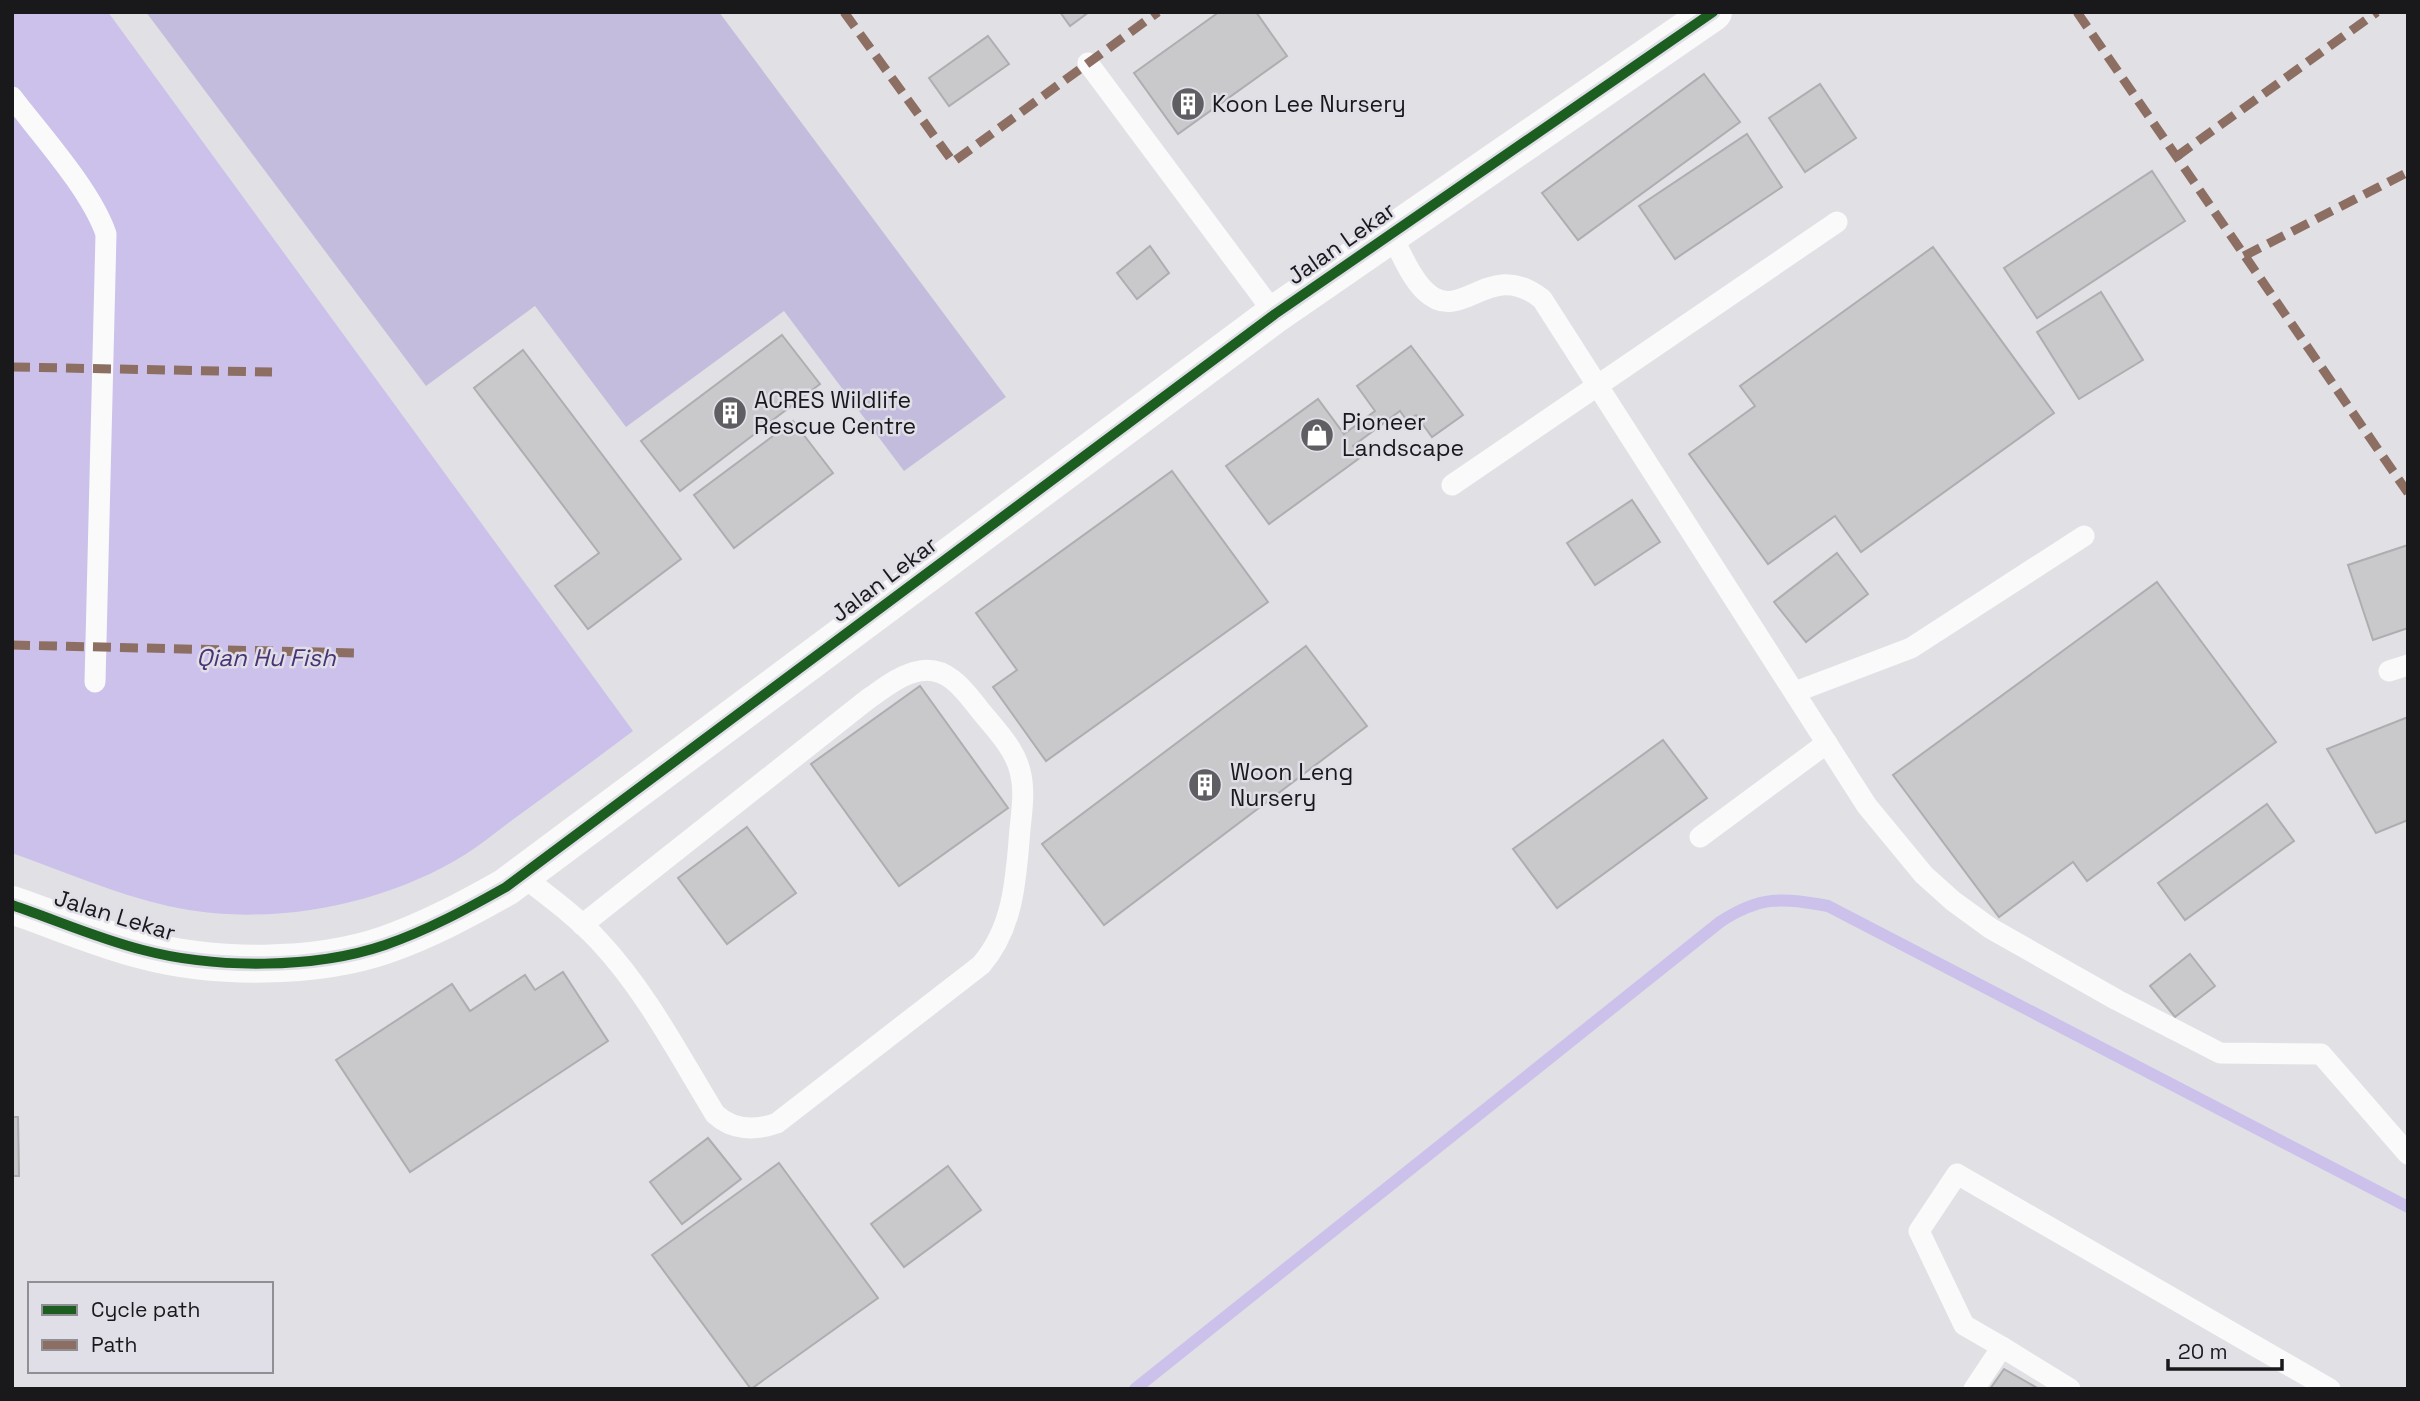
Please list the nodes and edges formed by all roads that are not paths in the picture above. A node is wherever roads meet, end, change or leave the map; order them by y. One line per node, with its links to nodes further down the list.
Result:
1 (1713, 12): 5 (street, Jalan Lekar)
2 (1088, 63): 6 (lane)
3 (12, 97): 10 (lane)
4 (1837, 222): 7 (lane)
5 (1391, 234): 6 (street, Jalan Lekar); 7 (lane)
6 (1275, 314): 14 (street, Jalan Lekar)
7 (1599, 384): 8 (lane); 11 (lane)
8 (1452, 485)
9 (2084, 536): 11 (lane)
10 (95, 682)
11 (1795, 692): 12 (lane)
12 (1827, 743): 13 (lane); 17 (lane)
13 (1700, 837)
14 (522, 875): 15 (street, Jalan Lekar); 16 (lane)
15 (12, 905)
16 (582, 925): 16 (lane)
17 (2408, 1154)
18 (2002, 1347): 19 (lane); 20 (lane); 21 (lane)
19 (1973, 1389)
20 (2070, 1389)
21 (2330, 1389)

